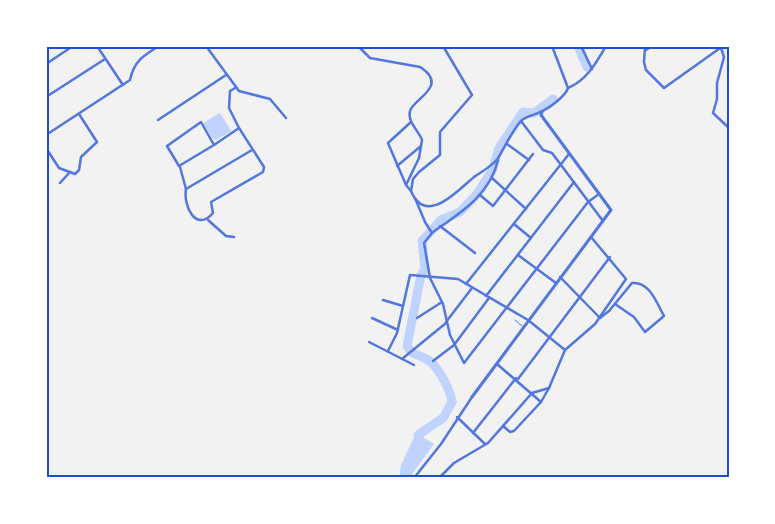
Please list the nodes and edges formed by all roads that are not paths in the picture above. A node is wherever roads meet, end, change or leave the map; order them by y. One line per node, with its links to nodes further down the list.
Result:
1 (73, 46): 14 (street)
2 (97, 46): 13 (street)
3 (158, 46): 17 (street)
4 (206, 46): 16 (street)
5 (358, 46): 26 (street)
6 (443, 46): 49 (street)
7 (552, 46): 19 (street)
8 (581, 46): 15 (street)
9 (606, 46): 15 (street)
10 (652, 46): 12 (street)
11 (722, 47): 12 (street); 27 (street)
12 (646, 48)
13 (106, 59): 17 (street); 20 (street)
14 (46, 64)
15 (592, 70): 19 (street)
16 (226, 75): 18 (street); 24 (street)
17 (123, 85): 22 (street)
18 (235, 88): 23 (street); 28 (street)
19 (568, 88): 21 (street)
20 (46, 97)
21 (542, 112): 25 (street); 36 (street)
22 (79, 114): 30 (street); 43 (street)
23 (286, 118)
24 (158, 120)
25 (522, 121): 31 (street); 40 (street)
26 (411, 122): 33 (street); 42 (street)
27 (727, 124): 29 (street)
28 (240, 128): 32 (street); 35 (street)
29 (729, 128)
30 (46, 135)
31 (507, 144): 38 (street); 39 (street)
32 (214, 145): 41 (street); 41 (street)
33 (422, 145): 42 (street); 47 (street)
34 (46, 148): 43 (street)
35 (252, 150): 48 (street); 56 (street)
36 (570, 153): 40 (street); 51 (street)
37 (533, 154): 39 (street)
38 (497, 160): 44 (street); 53 (street)
39 (529, 160): 50 (street)
40 (561, 164): 45 (street); 55 (street)
41 (180, 166): 48 (street)
42 (397, 166): 47 (street)
43 (70, 172): 46 (street)
44 (492, 178): 50 (street); 52 (street)
45 (574, 182): 54 (street); 63 (street)
46 (60, 183)
47 (406, 185): 49 (street)
48 (186, 189): 56 (street)
49 (411, 190): 53 (street)
50 (505, 191): 52 (street); 55 (street)
51 (600, 193): 54 (street); 57 (street)
52 (479, 195): 59 (street)
53 (415, 198): 60 (street)
54 (588, 202): 57 (street); 67 (street)
55 (526, 209): 58 (street)
56 (208, 220): 61 (street)
57 (603, 221): 62 (street)
58 (514, 224): 63 (street); 71 (street)
59 (440, 226): 60 (street); 64 (street)
60 (431, 231): 68 (street)
61 (234, 237)
62 (590, 237): 66 (street); 69 (street)
63 (531, 238): 65 (street)
64 (475, 253)
65 (518, 254): 67 (street); 73 (street)
66 (610, 257): 74 (street); 82 (street)
67 (536, 268): 70 (street); 79 (street)
68 (430, 278): 71 (street); 76 (street); 78 (street)
69 (560, 278): 70 (street); 74 (street)
70 (556, 283): 84 (street)
71 (466, 284): 72 (street)
72 (472, 288): 73 (street); 85 (street)
73 (488, 297): 79 (street); 90 (street)
74 (580, 297): 82 (street); 88 (street)
75 (383, 300): 78 (street)
76 (442, 302): 81 (street); 85 (street)
77 (615, 304): 77 (street); 82 (street)
78 (403, 306): 87 (street)
79 (506, 308): 84 (street); 90 (street)
80 (372, 318): 87 (street)
81 (417, 318)
82 (600, 318): 91 (street)
83 (515, 320): 86 (lane)
84 (528, 320): 86 (street); 88 (street)
85 (446, 323): 90 (street); 93 (street)
86 (523, 327): 95 (street)
87 (398, 330): 92 (street)
88 (550, 337): 91 (street); 97 (street)
89 (369, 342): 92 (street)
90 (454, 345): 94 (street)
91 (565, 350): 98 (street)
92 (388, 351): 93 (street)
93 (402, 359): 96 (street)
94 (432, 361)
95 (496, 363): 97 (street); 100 (street)
96 (414, 365)
97 (517, 379): 99 (street); 104 (street)
98 (549, 388): 99 (street); 101 (street)
99 (532, 393): 101 (street); 103 (street)
100 (472, 396): 102 (street)
101 (541, 402): 103 (street)
102 (457, 417): 104 (street); 106 (street)
103 (503, 426): 105 (street)
104 (473, 433): 105 (street)
105 (485, 444): 107 (street)
106 (414, 478)
107 (439, 478)

